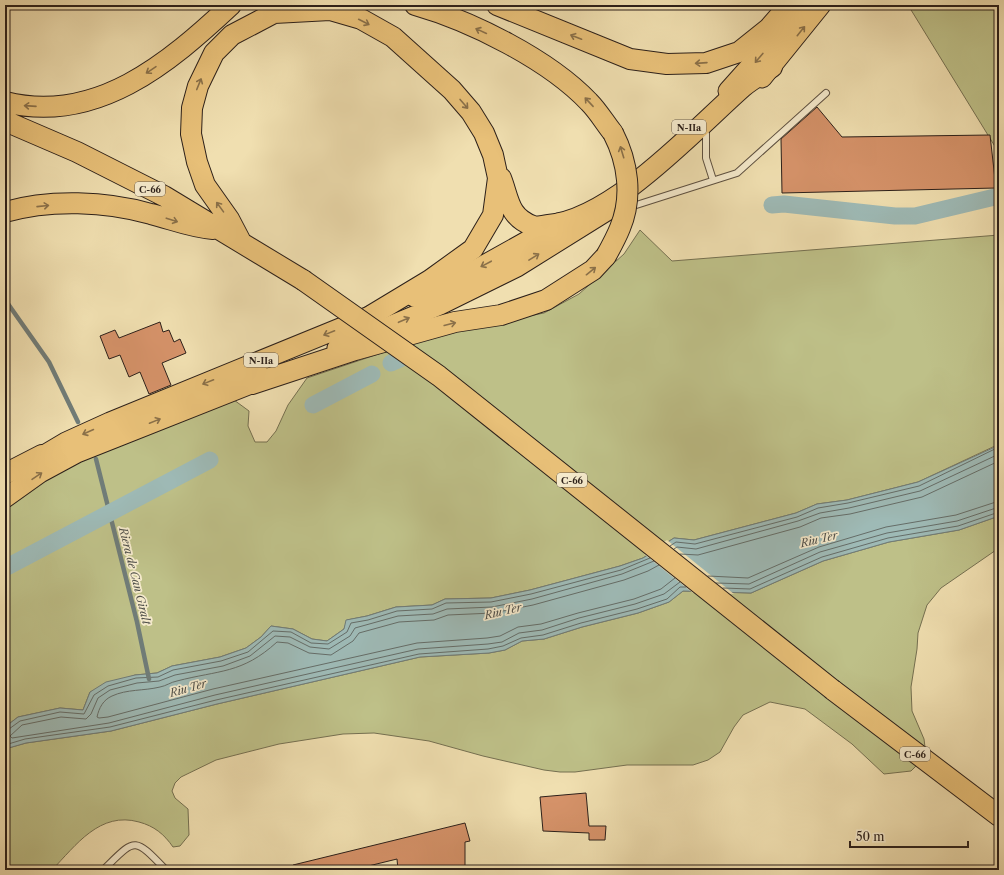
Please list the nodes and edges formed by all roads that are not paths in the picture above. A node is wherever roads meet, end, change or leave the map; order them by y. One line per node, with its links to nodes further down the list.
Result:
1 (231, 5): 8 (highway)
2 (242, 5): 8 (highway)
3 (415, 5): 22 (highway, one-way to 3, bridge)
4 (497, 5): 5 (highway, one-way to 4)
5 (789, 5)
6 (800, 5): 18 (main road, N-IIa, one-way to 18)
7 (821, 5): 9 (main road, N-IIa, one-way to 7)
8 (205, 29): 11 (highway, one-way to 11)
9 (772, 67): 13 (main road, N-IIa); 18 (highway)
10 (826, 93): 15 (lane)
11 (5, 102)
12 (5, 121): 19 (highway, C-66)
13 (706, 134): 15 (lane); 17 (main road, N-IIa)
14 (493, 155): 18 (highway); 20 (highway, one-way to 14); 21 (highway)
15 (713, 180): 17 (lane)
16 (5, 212): 19 (highway, one-way to 19)
17 (602, 215): 22 (main road, N-IIa, one-way to 17)
18 (557, 224): 21 (main road, N-IIa, one-way to 21)
19 (222, 229): 20 (highway, C-66)
20 (240, 240): 27 (highway, C-66, bridge)
21 (372, 315): 23 (main road, N-IIa, one-way to 23)
22 (252, 384): 26 (main road, N-IIa, one-way to 22)
23 (42, 455): 24 (highway); 25 (main road, N-IIa)
24 (5, 474)
25 (5, 480)
26 (5, 498)
27 (999, 816)
28 (103, 870): 29 (lane)
29 (166, 870)

